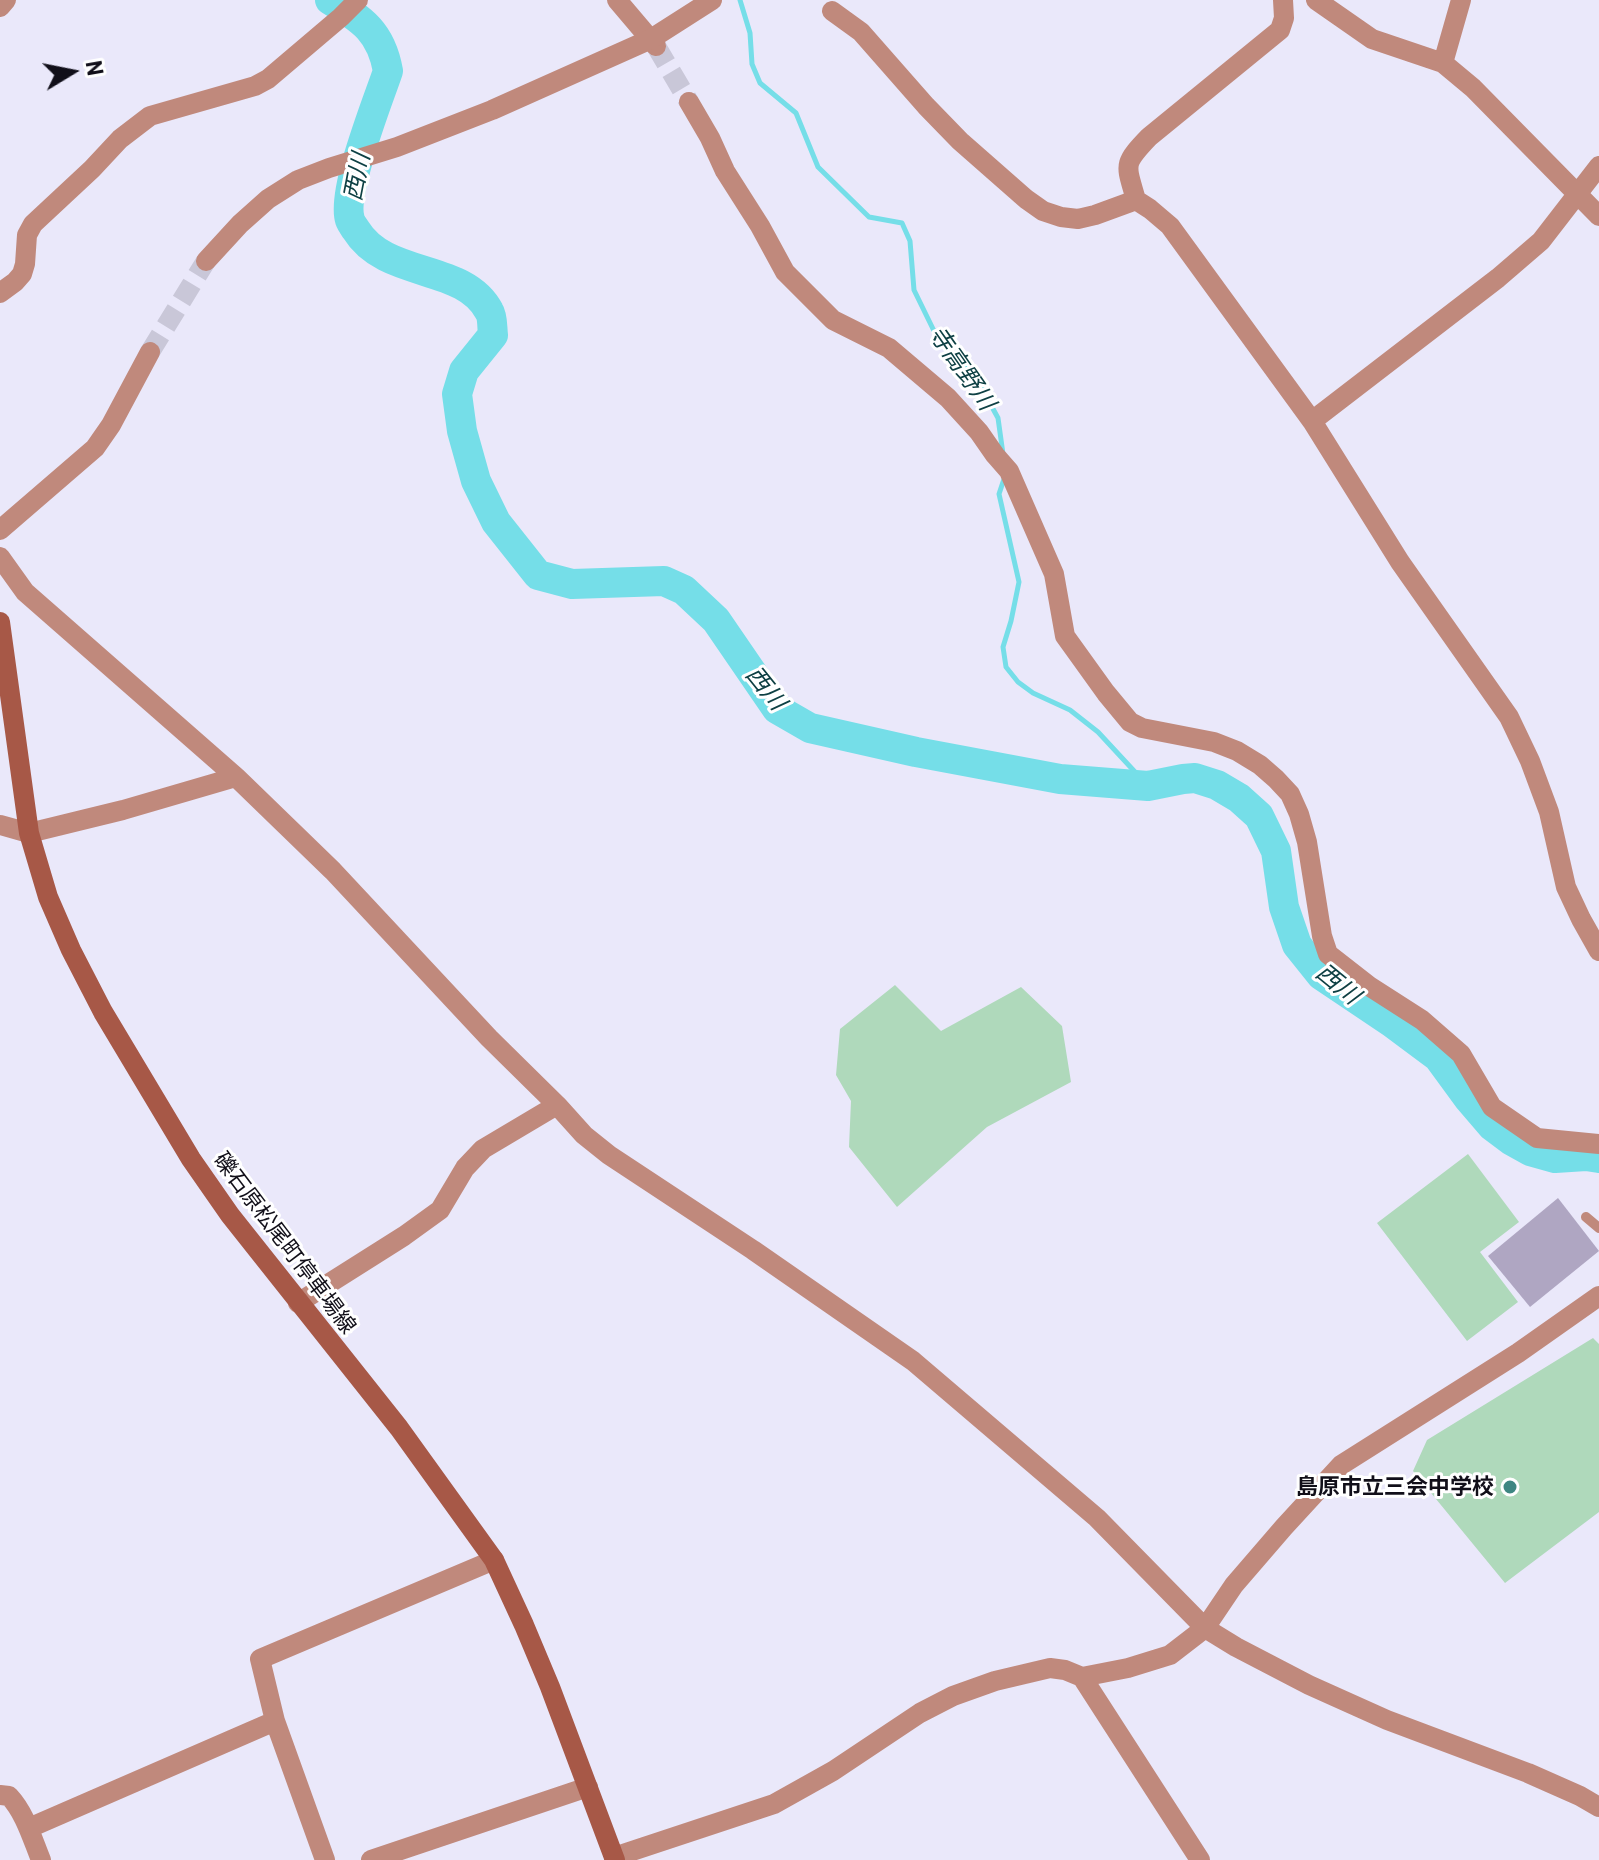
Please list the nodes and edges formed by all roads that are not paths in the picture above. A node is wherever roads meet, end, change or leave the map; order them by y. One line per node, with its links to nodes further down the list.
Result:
1 (6, 0): 7 (street)
2 (617, 0): 10 (street)
3 (712, 0): 10 (street)
4 (1283, 0): 15 (street)
5 (1316, 0): 11 (street)
6 (1461, 0): 11 (street)
7 (0, 7)
8 (351, 7): 18 (street)
9 (832, 11): 15 (street)
10 (654, 43): 17 (street)
11 (1443, 63): 14 (street)
12 (689, 102): 29 (street)
13 (1599, 166): 14 (street)
14 (1578, 195): 16 (street); 20 (street)
15 (1136, 200): 20 (street)
16 (1599, 216)
17 (206, 261)
18 (0, 293)
19 (150, 352): 21 (street)
20 (1312, 421): 27 (street)
21 (0, 530)
22 (0, 557): 24 (street)
23 (0, 622): 26 (main road, 礫石原松尾町停車場線)
24 (236, 777): 26 (street); 28 (street)
25 (0, 825): 26 (street)
26 (29, 833): 33 (main road, 礫石原松尾町停車場線)
27 (1599, 951)
28 (557, 1105): 33 (street); 35 (street)
29 (1599, 1144)
30 (1586, 1217): 31 (lane)
31 (1599, 1228)
32 (1599, 1296): 35 (street)
33 (298, 1303): 34 (main road, 礫石原松尾町停車場線)
34 (494, 1560): 37 (street); 38 (main road, 礫石原松尾町停車場線)
35 (1205, 1628): 36 (street); 40 (street)
36 (1082, 1677): 42 (street); 46 (street)
37 (275, 1721): 41 (street); 44 (street)
38 (588, 1787): 42 (main road, 礫石原松尾町停車場線); 45 (street)
39 (0, 1795): 41 (street)
40 (1599, 1807)
41 (29, 1828): 43 (street)
42 (614, 1859)
43 (41, 1860)
44 (325, 1860)
45 (371, 1860)
46 (1200, 1860)

